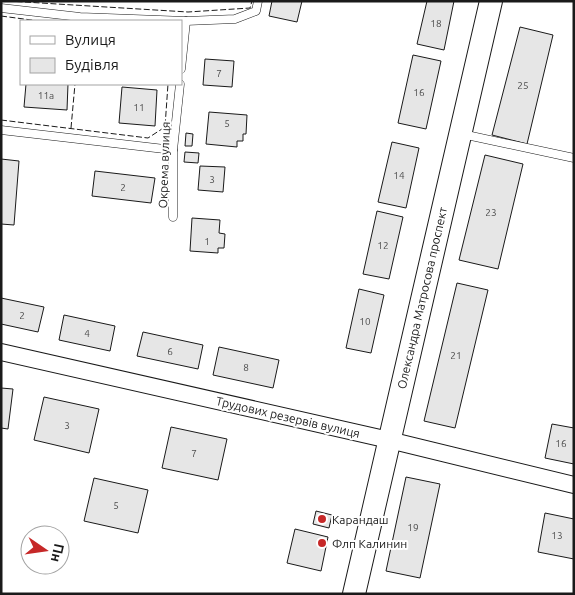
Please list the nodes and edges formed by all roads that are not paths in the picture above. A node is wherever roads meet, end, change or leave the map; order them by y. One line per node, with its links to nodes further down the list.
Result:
1 (258, 1): 6 (lane)
2 (491, 1): 10 (main road, Олександра Матросова проспект)
3 (1, 8): 4 (lane)
4 (160, 20)
5 (182, 21): 6 (lane)
6 (186, 21): 7 (lane)
7 (182, 59)
8 (180, 85): 11 (lane, Окрема вулиця)
9 (1, 130): 11 (lane)
10 (460, 134): 12 (lane); 15 (main road, Олександра Матросова проспект)
11 (173, 150): 13 (lane, Окрема вулиця)
12 (574, 158)
13 (173, 217)
14 (1, 352): 15 (street, Трудових резервів вулиця)
15 (389, 440): 16 (street, Трудових резервів вулиця); 17 (main road, Олександра Матросова проспект)
16 (574, 485)
17 (354, 594)

